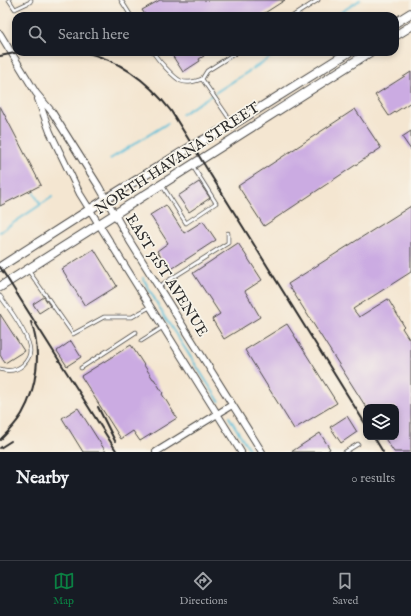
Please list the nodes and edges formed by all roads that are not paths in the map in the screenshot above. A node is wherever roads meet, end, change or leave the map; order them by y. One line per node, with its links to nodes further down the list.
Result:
1 (9, 0): 2 (lane)
2 (31, 0)
3 (121, 0): 5 (lane)
4 (318, 0): 6 (lane)
5 (128, 12)
6 (299, 12)
7 (411, 13): 8 (main road)
8 (399, 20)
9 (411, 26): 11 (main road)
10 (0, 34): 12 (street, EAST 51ST AVENUE)
11 (399, 34)
12 (12, 54)
13 (13, 56): 19 (street, EAST 51ST AVENUE)
14 (155, 56): 18 (lane)
15 (231, 56): 18 (lane)
16 (343, 56): 20 (main road, NORTH HAVANA STREET)
17 (364, 56): 21 (main road, NORTH HAVANA STREET)
18 (202, 79): 20 (lane)
19 (36, 93): 23 (street, EAST 51ST AVENUE); 24 (street, EAST 51ST AVENUE)
20 (233, 124): 23 (main road, NORTH HAVANA STREET)
21 (192, 166): 22 (main road, NORTH HAVANA STREET); 22 (lane)
22 (162, 185): 25 (main road, NORTH HAVANA STREET)
23 (106, 198): 24 (main road, NORTH HAVANA STREET); 25 (street, EAST 51ST AVENUE)
24 (89, 210): 26 (street, EAST 51ST AVENUE); 28 (main road, NORTH HAVANA STREET)
25 (114, 215): 26 (main road, NORTH HAVANA STREET); 31 (street, EAST 51ST AVENUE)
26 (98, 224): 29 (main road, NORTH HAVANA STREET); 33 (street, EAST 51ST AVENUE)
27 (228, 233): 31 (lane)
28 (0, 267)
29 (28, 270): 30 (main road, NORTH HAVANA STREET); 33 (lane)
30 (0, 287)
31 (158, 287): 39 (street, EAST 51ST AVENUE)
32 (0, 296): 38 (lane)
33 (150, 307): 34 (street, EAST 51ST AVENUE)
34 (163, 327): 36 (lane); 40 (street, EAST 51ST AVENUE)
35 (136, 332): 37 (lane)
36 (141, 340)
37 (81, 368)
38 (0, 370)
39 (232, 405): 40 (street); 44 (street, EAST 51ST AVENUE)
40 (218, 414): 42 (street); 43 (street, EAST 51ST AVENUE)
41 (358, 444): 45 (lane)
42 (156, 452)
43 (241, 452)
44 (262, 452)
45 (345, 452)

